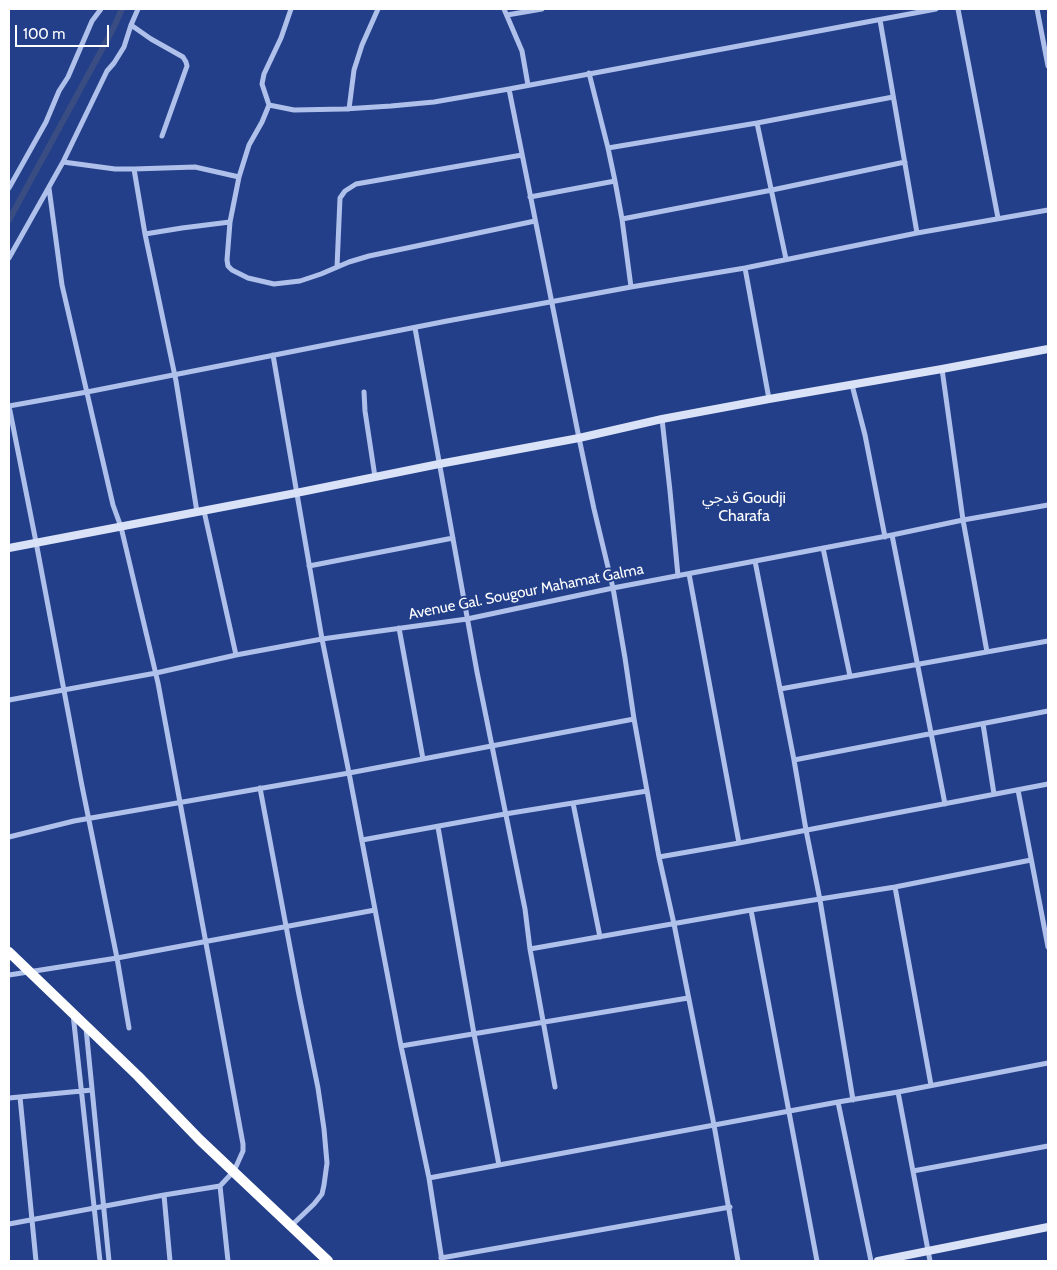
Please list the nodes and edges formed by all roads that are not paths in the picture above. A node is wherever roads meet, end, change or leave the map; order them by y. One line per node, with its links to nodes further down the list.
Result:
1 (101, 9): 30 (street)
2 (138, 9): 13 (street)
3 (291, 9): 19 (street)
4 (378, 9): 20 (street)
5 (504, 9): 11 (street)
6 (542, 9): 11 (street)
7 (936, 9): 10 (street)
8 (958, 9): 36 (street)
9 (1037, 9): 14 (street)
10 (919, 10): 12 (street)
11 (507, 15): 16 (street)
12 (880, 20): 15 (street); 18 (street)
13 (131, 25): 22 (street); 25 (street)
14 (1048, 66)
15 (589, 74): 16 (street); 23 (street)
16 (528, 85): 17 (street)
17 (509, 89): 20 (street); 24 (street)
18 (892, 97): 21 (street); 26 (street)
19 (269, 105): 20 (street); 28 (street)
20 (349, 109)
21 (757, 122): 23 (street); 32 (street)
22 (162, 136)
23 (608, 148): 29 (street)
24 (522, 155): 33 (street); 43 (street)
25 (63, 162): 27 (street); 31 (street)
26 (904, 162): 32 (street); 39 (street)
27 (134, 169): 28 (street); 40 (street)
28 (240, 177): 38 (street)
29 (615, 181): 33 (street); 35 (street)
30 (9, 188)
31 (49, 188): 41 (street); 53 (street)
32 (772, 190): 35 (street); 42 (street)
33 (530, 197): 37 (street)
34 (1048, 210): 36 (street)
35 (622, 218): 45 (street)
36 (998, 218): 39 (street)
37 (535, 221): 43 (street); 46 (street)
38 (230, 222): 40 (street); 43 (street)
39 (917, 233): 42 (street)
40 (145, 234): 51 (street)
41 (9, 258)
42 (786, 259): 44 (street)
43 (337, 267)
44 (745, 268): 45 (street); 55 (street)
45 (631, 287): 46 (street)
46 (551, 302): 47 (street); 58 (street)
47 (415, 328): 49 (street); 59 (street)
48 (1048, 349): 50 (main road)
49 (273, 355): 51 (street); 61 (street)
50 (942, 369): 52 (main road); 64 (street)
51 (174, 375): 53 (street); 63 (street)
52 (852, 385): 55 (main road); 67 (street)
53 (87, 392): 56 (street); 65 (street)
54 (364, 392): 60 (street)
55 (769, 399): 57 (main road)
56 (9, 406): 69 (street)
57 (662, 420): 58 (main road); 75 (street)
58 (579, 438): 59 (main road); 76 (street)
59 (439, 464): 60 (main road); 68 (street)
60 (375, 477): 61 (main road)
61 (296, 493): 63 (main road); 73 (street)
62 (1048, 505): 64 (street, Avenue Gal. Sougour Mahamat Galma)
63 (200, 512): 65 (main road); 82 (street)
64 (963, 520): 66 (street, Avenue Gal. Sougour Mahamat Galma); 81 (street)
65 (121, 526): 69 (main road); 84 (street)
66 (892, 535): 67 (street, Avenue Gal. Sougour Mahamat Galma); 83 (street)
67 (885, 537): 71 (street, Avenue Gal. Sougour Mahamat Galma)
68 (452, 538): 73 (street); 77 (street)
69 (36, 542): 70 (main road); 87 (street)
70 (9, 548)
71 (823, 548): 72 (street, Avenue Gal. Sougour Mahamat Galma); 85 (street)
72 (755, 561): 74 (street, Avenue Gal. Sougour Mahamat Galma); 86 (street)
73 (309, 566): 79 (street)
74 (689, 574): 75 (street, Avenue Gal. Sougour Mahamat Galma); 111 (street)
75 (678, 576): 76 (street, Avenue Gal. Sougour Mahamat Galma)
76 (612, 588): 77 (street, Avenue Gal. Sougour Mahamat Galma); 90 (street)
77 (467, 618): 78 (street, Avenue Gal. Sougour Mahamat Galma); 93 (street)
78 (399, 628): 79 (street, Avenue Gal. Sougour Mahamat Galma); 94 (street)
79 (322, 639): 82 (street, Avenue Gal. Sougour Mahamat Galma); 96 (street)
80 (1048, 641): 81 (street)
81 (987, 652): 83 (street)
82 (236, 655): 84 (street, Avenue Gal. Sougour Mahamat Galma)
83 (917, 664): 85 (street); 92 (street)
84 (156, 673): 87 (street, Avenue Gal. Sougour Mahamat Galma); 102 (street)
85 (850, 676): 86 (street)
86 (780, 689): 95 (street)
87 (64, 690): 88 (street, Avenue Gal. Sougour Mahamat Galma); 106 (street)
88 (9, 700)
89 (1048, 711): 91 (street)
90 (634, 719): 93 (street); 100 (street)
91 (983, 724): 92 (street); 101 (street)
92 (931, 734): 95 (street); 104 (street)
93 (492, 746): 94 (street); 105 (street)
94 (423, 758): 96 (street)
95 (794, 760): 108 (street)
96 (349, 773): 98 (street); 110 (street)
97 (1048, 784): 99 (street)
98 (260, 788): 102 (street); 119 (street)
99 (1018, 790): 101 (street); 113 (street)
100 (647, 791): 103 (street); 112 (street)
101 (994, 794): 104 (street)
102 (181, 802): 106 (street); 121 (street)
103 (573, 803): 105 (street); 120 (street)
104 (945, 804): 108 (street)
105 (505, 814): 107 (street); 123 (street)
106 (88, 819): 109 (street); 125 (street)
107 (438, 826): 110 (street); 133 (street)
108 (806, 830): 111 (street); 115 (street)
109 (9, 837)
110 (362, 840): 116 (street)
111 (739, 842): 112 (street)
112 (659, 857): 118 (street)
113 (1031, 860): 114 (street); 122 (street)
114 (895, 887): 115 (street); 136 (street)
115 (820, 900): 117 (street); 143 (street)
116 (375, 910): 119 (street); 134 (street)
117 (751, 910): 118 (street); 145 (street)
118 (674, 924): 120 (street); 128 (street)
119 (286, 926): 121 (street); 159 (street)
120 (600, 937): 123 (street)
121 (206, 941): 125 (street); 150 (street)
122 (1048, 947)
123 (530, 949): 130 (street)
124 (9, 952): 126 (highway)
125 (117, 958): 126 (street); 132 (street)
126 (28, 971): 127 (street); 129 (highway)
127 (9, 975)
128 (688, 998): 130 (street); 146 (street)
129 (73, 1014): 131 (highway); 138 (street)
130 (542, 1022): 133 (street); 137 (street)
131 (86, 1026): 139 (street); 150 (highway)
132 (129, 1028)
133 (474, 1034): 134 (street); 148 (street)
134 (401, 1046): 151 (street)
135 (1048, 1063): 136 (street)
136 (931, 1085): 140 (street)
137 (555, 1087)
138 (82, 1090): 139 (street); 141 (street); 155 (street)
139 (92, 1090): 154 (street)
140 (898, 1092): 143 (street); 149 (street)
141 (20, 1097): 142 (street); 157 (street)
142 (9, 1098)
143 (853, 1100): 144 (street)
144 (838, 1102): 145 (street); 171 (street)
145 (788, 1112): 146 (street); 170 (street)
146 (714, 1125): 148 (street); 156 (street)
147 (1048, 1146): 149 (street)
148 (499, 1165): 151 (street)
149 (913, 1171): 161 (street)
150 (234, 1172): 152 (street); 159 (highway)
151 (428, 1178): 162 (street)
152 (220, 1186): 153 (street); 167 (street)
153 (164, 1195): 154 (street); 166 (street)
154 (104, 1206): 155 (street); 165 (street)
155 (93, 1208): 157 (street); 164 (street)
156 (730, 1208): 162 (street); 169 (street)
157 (32, 1219): 158 (street); 163 (street)
158 (9, 1224)
159 (291, 1226): 168 (highway)
160 (1048, 1227): 161 (main road)
161 (928, 1251): 172 (main road); 173 (street)
162 (442, 1260)
163 (36, 1261)
164 (100, 1261)
165 (109, 1261)
166 (170, 1261)
167 (228, 1261)
168 (328, 1261)
169 (738, 1261)
170 (817, 1261)
171 (871, 1261)
172 (878, 1261)
173 (930, 1261)

